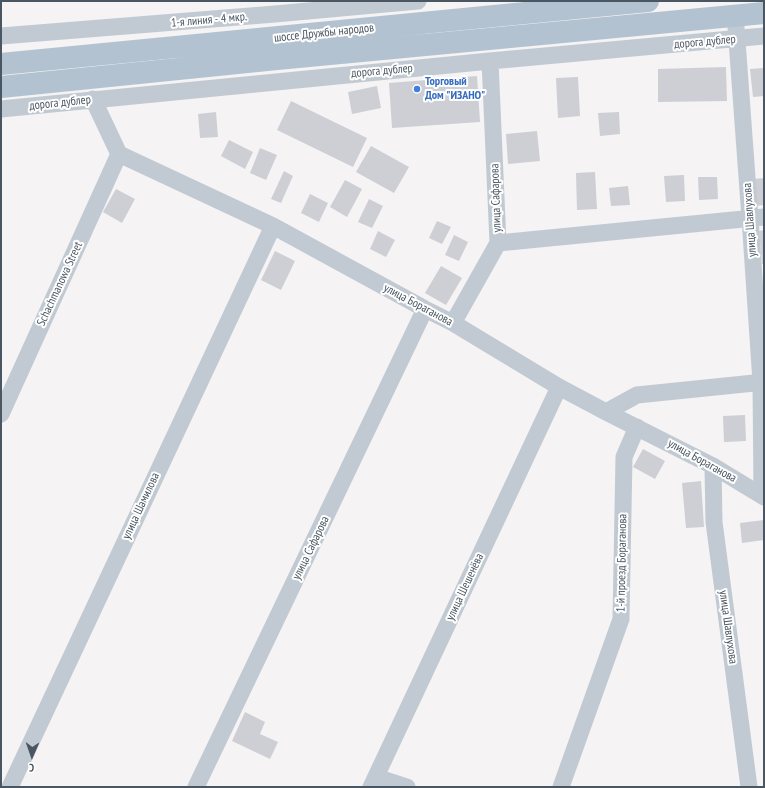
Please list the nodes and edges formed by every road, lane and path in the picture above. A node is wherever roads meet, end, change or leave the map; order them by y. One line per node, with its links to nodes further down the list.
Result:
1 (418, 1): 5 (street, 1-я линия - 4 мкр.)
2 (648, 1): 9 (main road, шоссе Дружбы народов)
3 (734, 8): 4 (main road); 7 (street, улица Шавлухова); 10 (main road)
4 (764, 13)
5 (1, 36)
6 (764, 36): 7 (street, дорога дублер)
7 (737, 39): 8 (street, дорога дублер); 14 (street, улица Шавлухова)
8 (490, 61): 11 (street, дорога дублер); 16 (street, улица Сафарова)
9 (1, 64)
10 (1, 87)
11 (93, 99): 12 (street, дорога дублер); 13 (street)
12 (1, 109)
13 (119, 154): 15 (street, улица Бораганова); 22 (street, Schachmanowa Street)
14 (757, 218): 16 (street); 19 (street, улица Шавлухова)
15 (273, 226): 17 (street, улица Бораганова); 27 (street, улица Шамилова)
16 (498, 243): 18 (street, улица Сафарова)
17 (425, 309): 18 (street, улица Бораганова); 28 (street, улица Сафарова)
18 (453, 323): 20 (street, улица Бораганова)
19 (762, 382): 21 (street); 25 (street, улица Шавлухова)
20 (559, 387): 21 (street, улица Бораганова); 26 (street, улица Шешенёва)
21 (606, 412): 23 (street, улица Бораганова)
22 (1, 414)
23 (637, 427): 24 (street, улица Бораганова); 30 (street, 1-й проезд Бораганова)
24 (713, 466): 25 (street, улица Бораганова); 31 (street, улица Шавлухова)
25 (763, 496)
26 (373, 782): 29 (street)
27 (10, 787)
28 (196, 787)
29 (407, 787)
30 (561, 787)
31 (749, 787)

